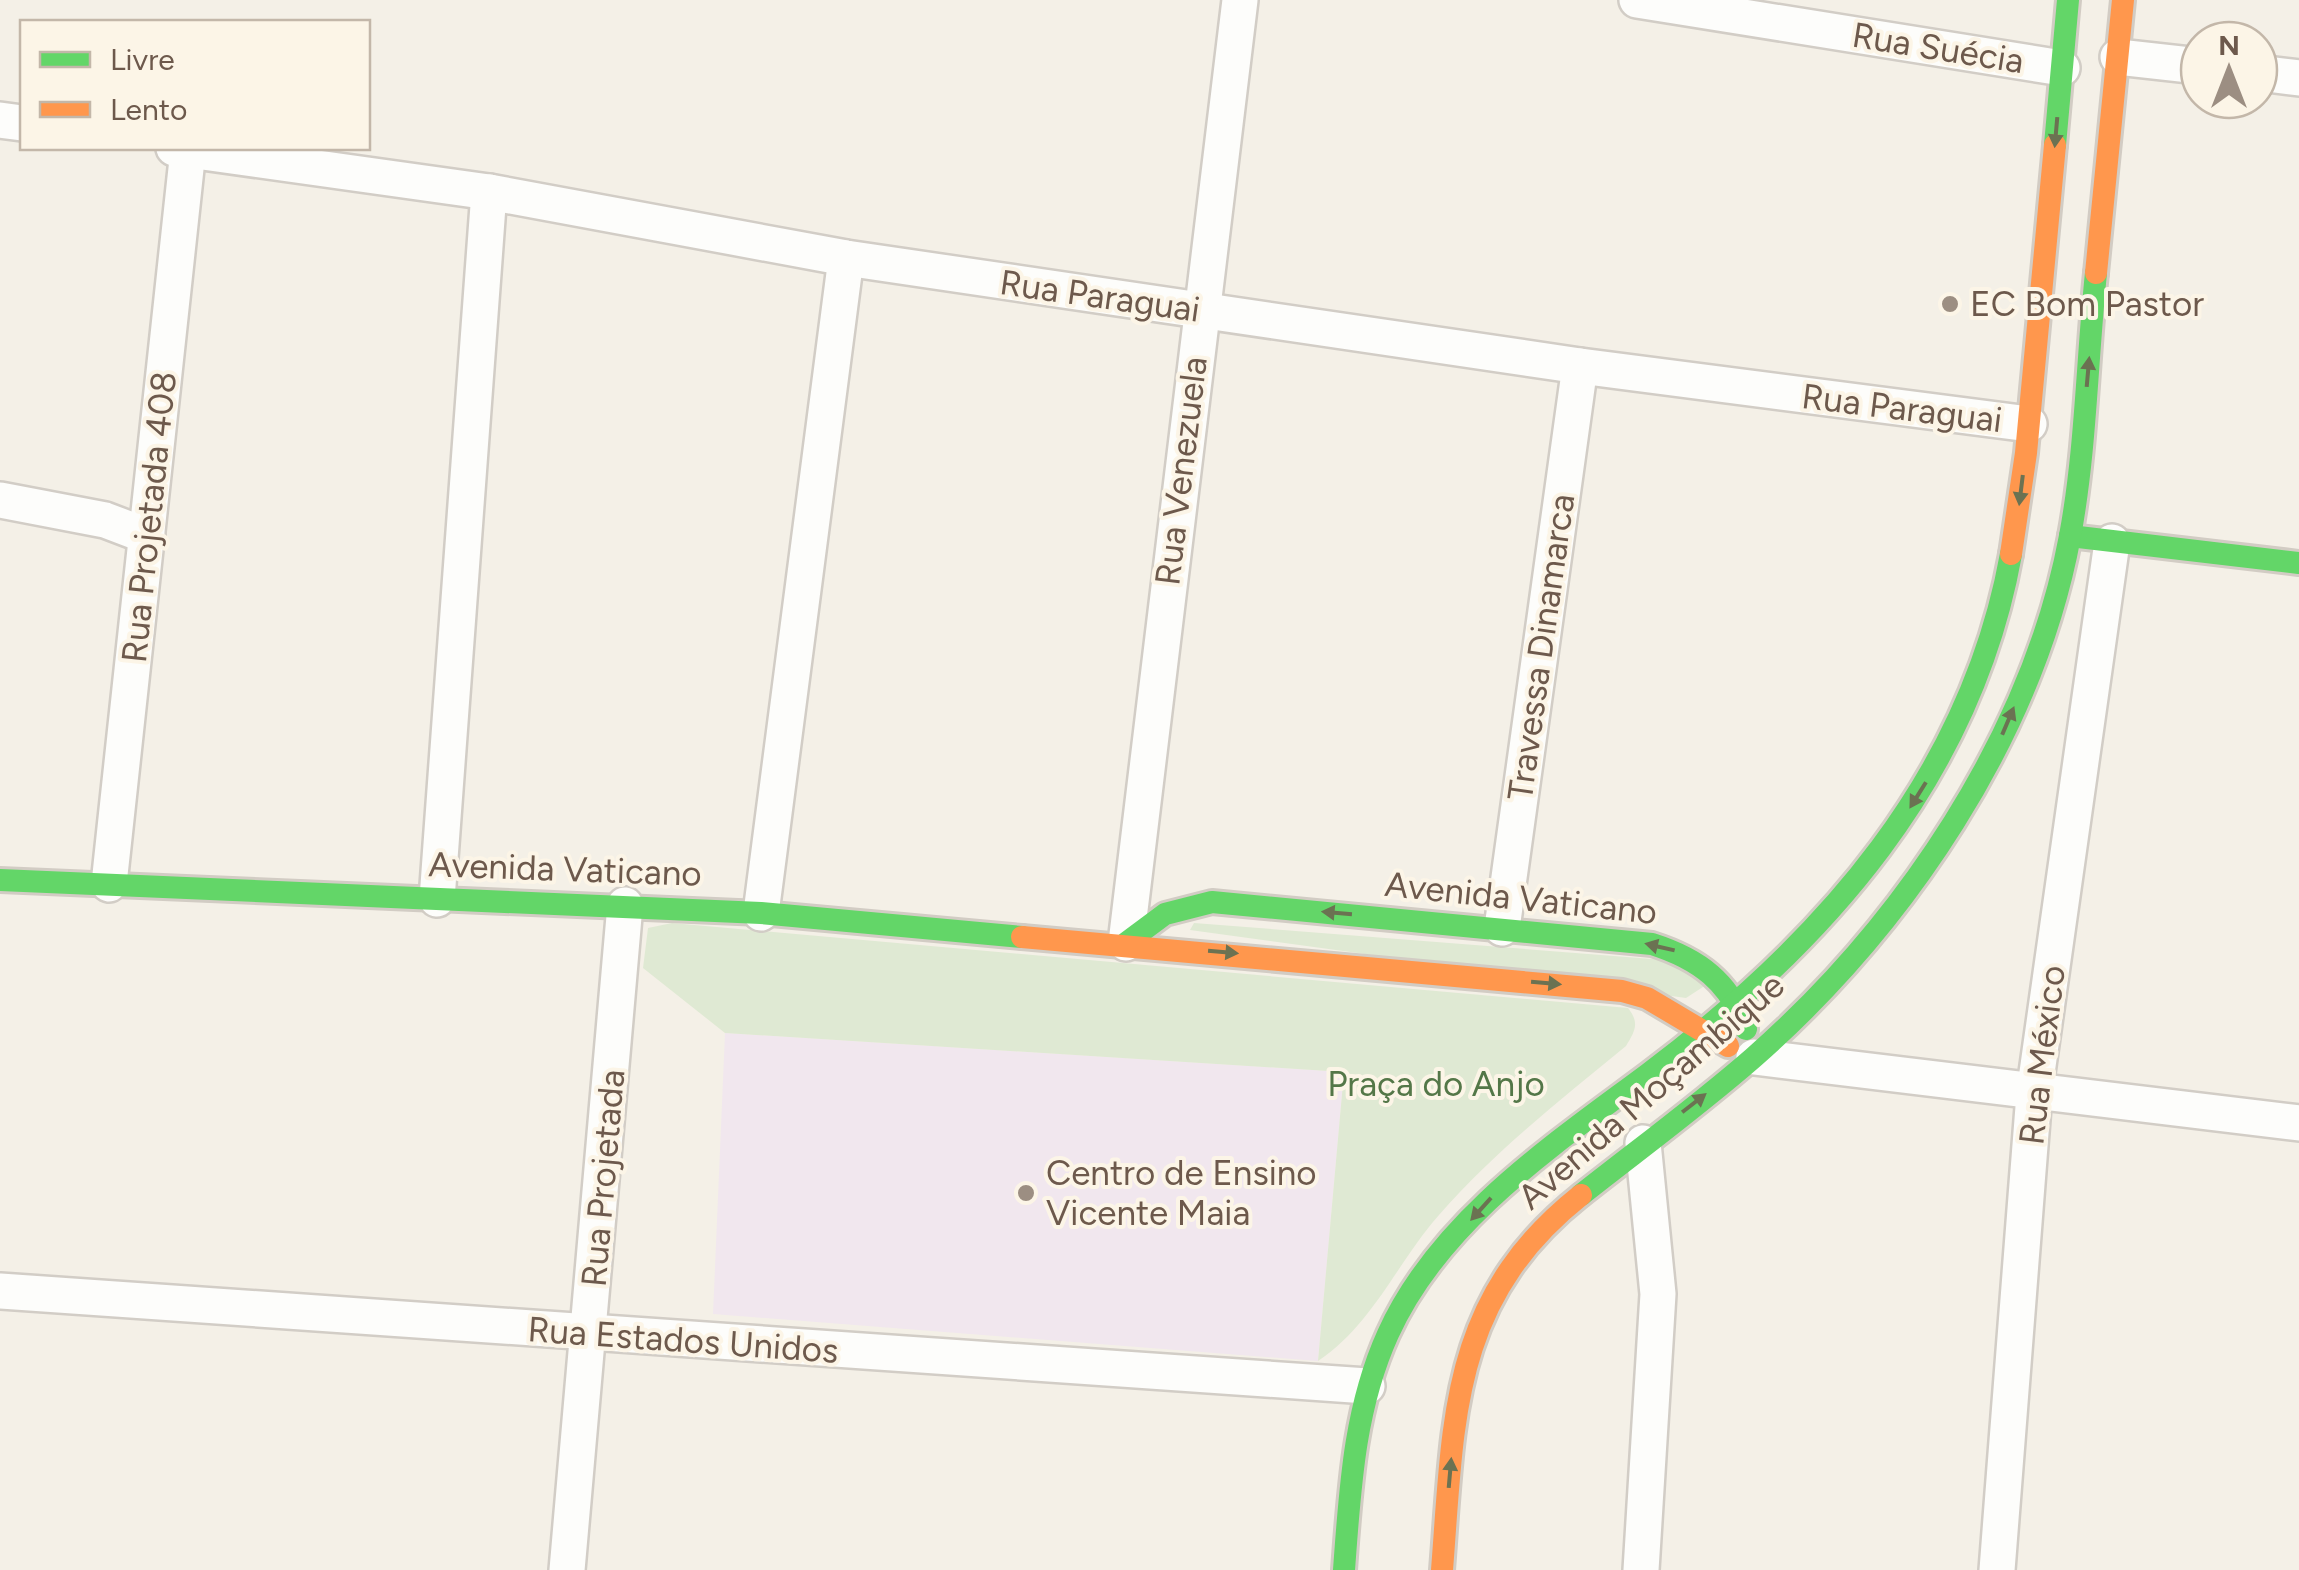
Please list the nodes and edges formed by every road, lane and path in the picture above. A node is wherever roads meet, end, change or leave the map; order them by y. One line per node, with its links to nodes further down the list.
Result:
1 (1240, 0): 12 (street, Rua Venezuela)
2 (1637, 0): 7 (street, Rua Suécia)
3 (2068, 0): 7 (main road, Avenida Moçambique)
4 (2123, 0): 5 (main road, Avenida Moçambique)
5 (2118, 57): 6 (street); 17 (main road, Avenida Moçambique, one-way to 5)
6 (2179, 64)
7 (2062, 68): 14 (main road, Avenida Moçambique, one-way to 14)
8 (181, 150): 16 (street, Rua Projetada 408)
9 (188, 150): 10 (street, Rua Paraguai)
10 (488, 192): 11 (street, Rua Paraguai); 22 (street)
11 (846, 258): 12 (street, Rua Paraguai); 24 (street)
12 (1200, 311): 13 (street, Rua Paraguai); 26 (street, Rua Venezuela)
13 (1580, 366): 14 (street, Rua Paraguai); 25 (street, Travessa Dinamarca)
14 (2029, 424): 27 (main road, Avenida Moçambique, one-way to 27)
15 (0, 500): 16 (street)
16 (147, 536): 21 (street, Rua Projetada 408)
17 (2070, 536): 18 (main road); 29 (main road, Avenida Moçambique, one-way to 17)
18 (2112, 542): 19 (main road); 30 (street, Rua México)
19 (2299, 563)
20 (0, 880): 21 (main road, Avenida Vaticano)
21 (108, 884): 22 (main road, Avenida Vaticano)
22 (437, 899): 23 (main road, Avenida Vaticano)
23 (625, 905): 24 (main road, Avenida Vaticano); 34 (street, Rua Projetada)
24 (760, 912): 26 (main road, Avenida Vaticano)
25 (1502, 928): 26 (main road, Avenida Vaticano, one-way to 26); 27 (main road, Avenida Vaticano, one-way to 25)
26 (1126, 943): 28 (main road, Avenida Vaticano, one-way to 28)
27 (1738, 1000): 28 (main road, Avenida Moçambique); 29 (main road)
28 (1700, 1033): 29 (main road, Avenida Vaticano); 35 (main road, Avenida Moçambique, one-way to 35)
29 (1754, 1057): 30 (street); 32 (main road, Avenida Moçambique, one-way to 29)
30 (2034, 1094): 31 (street); 40 (street, Rua México)
31 (2299, 1123)
32 (1643, 1143): 38 (main road, Avenida Moçambique, one-way to 32); 39 (street)
33 (0, 1292): 34 (street, Rua Estados Unidos)
34 (590, 1334): 35 (street, Rua Estados Unidos); 36 (street, Rua Projetada)
35 (1367, 1386): 37 (main road, Avenida Moçambique)
36 (567, 1570)
37 (1344, 1570)
38 (1442, 1570)
39 (1640, 1570)
40 (1997, 1570)

